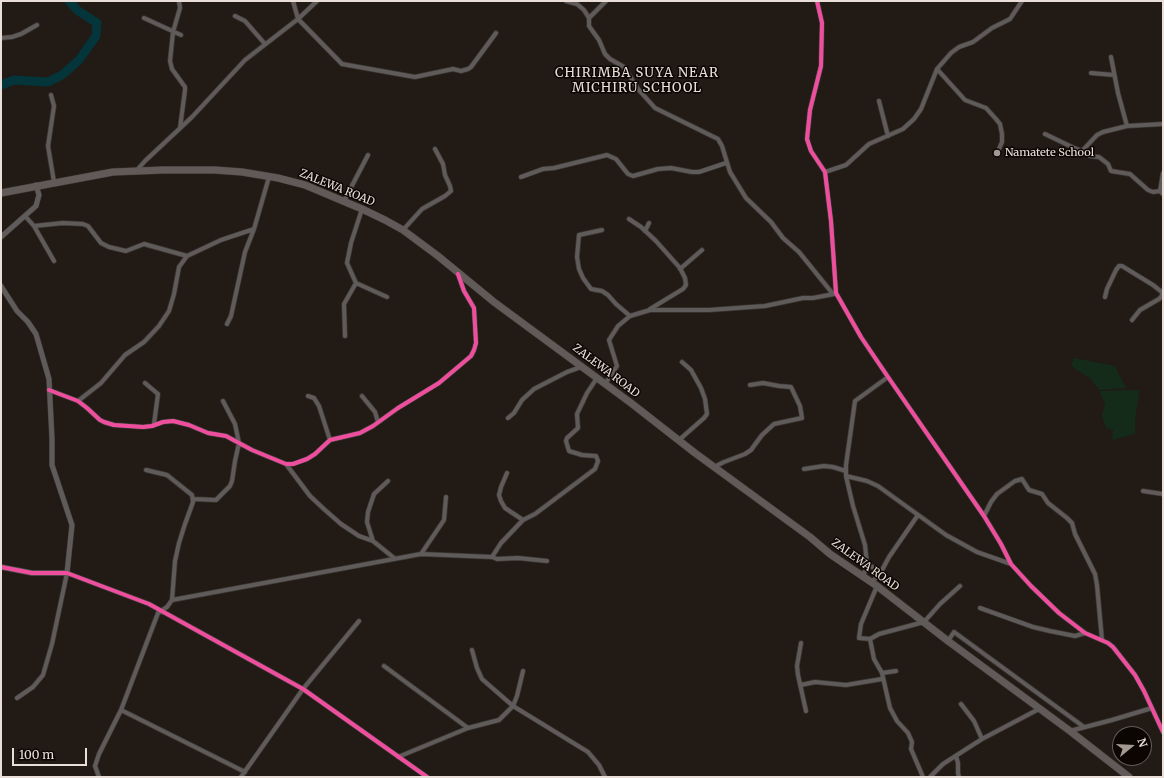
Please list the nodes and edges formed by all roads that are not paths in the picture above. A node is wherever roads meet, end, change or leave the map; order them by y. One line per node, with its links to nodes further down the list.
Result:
1 (179, 1): 15 (street)
2 (293, 1): 13 (street)
3 (318, 1): 13 (street)
4 (566, 1): 12 (street)
5 (606, 1): 12 (street)
6 (817, 1): 37 (street)
7 (1017, 1): 9 (street)
8 (1022, 1): 9 (street)
9 (1018, 9): 21 (street)
10 (235, 16): 19 (street)
11 (144, 18): 15 (street)
12 (589, 18): 35 (street)
13 (298, 19): 16 (street); 19 (street)
14 (37, 24): 18 (street)
15 (173, 32): 17 (street); 28 (street)
16 (496, 33)
17 (181, 35)
18 (1, 38)
19 (265, 44): 28 (street)
20 (1111, 57): 23 (street)
21 (937, 69): 30 (street); 31 (street)
22 (1091, 73): 23 (street)
23 (1114, 75): 27 (street)
24 (51, 95): 41 (street)
25 (879, 101): 30 (street)
26 (1163, 124): 27 (street)
27 (1127, 126): 33 (street)
28 (180, 128): 36 (street)
29 (1046, 134): 33 (street)
30 (888, 136): 37 (street)
31 (999, 149)
32 (435, 150): 52 (street)
33 (1082, 151): 44 (street)
34 (368, 155): 45 (street)
35 (726, 163): 40 (street); 64 (street)
36 (137, 170): 39 (highway, ZALEWA ROAD); 41 (highway, ZALEWA ROAD)
37 (825, 172): 64 (street)
38 (1163, 173): 44 (street)
39 (269, 177): 45 (highway, ZALEWA ROAD); 51 (street)
40 (521, 177)
41 (54, 182): 42 (highway, ZALEWA ROAD)
42 (36, 185): 43 (highway, ZALEWA ROAD); 47 (street)
43 (1, 192)
44 (1162, 193)
45 (344, 201): 46 (highway, ZALEWA ROAD)
46 (362, 209): 52 (highway, ZALEWA ROAD); 61 (street)
47 (25, 216): 50 (street); 55 (street)
48 (629, 219): 54 (street)
49 (649, 223): 54 (street)
50 (34, 226): 57 (street); 58 (street)
51 (254, 229): 57 (street); 70 (street)
52 (403, 230): 60 (highway, ZALEWA ROAD)
53 (602, 230): 68 (street)
54 (645, 231): 59 (street)
55 (1, 237)
56 (702, 250): 59 (street)
57 (187, 256): 82 (street)
58 (54, 261)
59 (680, 270): 67 (street)
60 (458, 274): 73 (highway, ZALEWA ROAD); 85 (street)
61 (356, 283): 65 (street); 71 (street)
62 (1, 286): 79 (street)
63 (1162, 293): 66 (street); 69 (street)
64 (835, 294): 67 (street); 74 (street)
65 (387, 297)
66 (1105, 297)
67 (650, 310): 68 (street)
68 (630, 316): 77 (street)
69 (1132, 320)
70 (227, 324)
71 (345, 336)
72 (682, 362): 88 (street)
73 (581, 367): 75 (highway, ZALEWA ROAD); 84 (street)
74 (888, 376): 95 (street); 102 (street)
75 (597, 378): 77 (highway, ZALEWA ROAD); 103 (street)
76 (145, 383): 86 (street)
77 (605, 384): 88 (highway, ZALEWA ROAD)
78 (750, 384): 91 (street)
79 (49, 390): 82 (street); 113 (street)
80 (308, 396): 87 (street)
81 (362, 396): 85 (street)
82 (78, 401): 86 (street)
83 (223, 401): 89 (street)
84 (508, 418)
85 (378, 422): 87 (street)
86 (154, 424): 89 (street)
87 (330, 440): 90 (street)
88 (679, 440): 91 (highway, ZALEWA ROAD)
89 (239, 443): 90 (street); 100 (street)
90 (286, 464): 104 (street)
91 (714, 467): 114 (highway, ZALEWA ROAD)
92 (804, 469): 95 (street)
93 (146, 470): 100 (street)
94 (507, 473): 103 (street)
95 (846, 474): 101 (street); 109 (street)
96 (388, 481): 104 (street)
97 (1144, 491): 98 (street)
98 (1163, 494)
99 (446, 497): 105 (street)
100 (194, 499): 117 (street)
101 (918, 515): 110 (street); 112 (street)
102 (984, 516): 110 (street); 124 (street)
103 (523, 520): 106 (street)
104 (373, 541): 107 (street)
105 (421, 554): 106 (street); 107 (street)
106 (492, 557): 108 (street)
107 (394, 558): 117 (street)
108 (548, 562)
109 (867, 564): 112 (street); 114 (street)
110 (1011, 564): 122 (street)
111 (1, 567): 113 (street)
112 (881, 572): 115 (street)
113 (67, 573): 119 (street); 135 (street)
114 (863, 577): 115 (highway, ZALEWA ROAD)
115 (874, 585): 121 (highway, ZALEWA ROAD); 123 (street)
116 (960, 586): 121 (street)
117 (172, 600): 119 (street)
118 (980, 608): 122 (street)
119 (161, 610): 134 (street); 140 (street)
120 (359, 621): 134 (street)
121 (924, 622): 123 (street); 125 (highway, ZALEWA ROAD)
122 (1085, 633): 124 (street)
123 (870, 639): 131 (street)
124 (1102, 640): 138 (street)
125 (948, 641): 139 (highway, ZALEWA ROAD); 142 (street)
126 (801, 643): 133 (street)
127 (472, 650): 137 (street)
128 (384, 666): 143 (street)
129 (523, 671): 137 (street)
130 (896, 671): 131 (street)
131 (882, 673): 132 (street)
132 (882, 679): 133 (street); 154 (street)
133 (801, 685): 141 (street)
134 (303, 689): 148 (street); 149 (street)
135 (17, 698)
136 (961, 704): 146 (street)
137 (513, 706): 143 (street); 153 (street)
138 (1152, 708): 142 (street); 145 (street)
139 (1039, 709): 144 (highway, ZALEWA ROAD); 146 (street)
140 (121, 710): 149 (street); 150 (street)
141 (806, 711)
142 (1084, 727): 144 (street)
143 (468, 728): 148 (street)
144 (1070, 731): 157 (highway, ZALEWA ROAD)
145 (1163, 732)
146 (982, 739): 147 (street)
147 (956, 756): 155 (street); 156 (street)
148 (398, 757): 152 (street)
149 (245, 772): 151 (street)
150 (98, 777)
151 (242, 777)
152 (427, 777)
153 (605, 777)
154 (923, 777)
155 (930, 777)
156 (959, 777)
157 (1129, 777)

